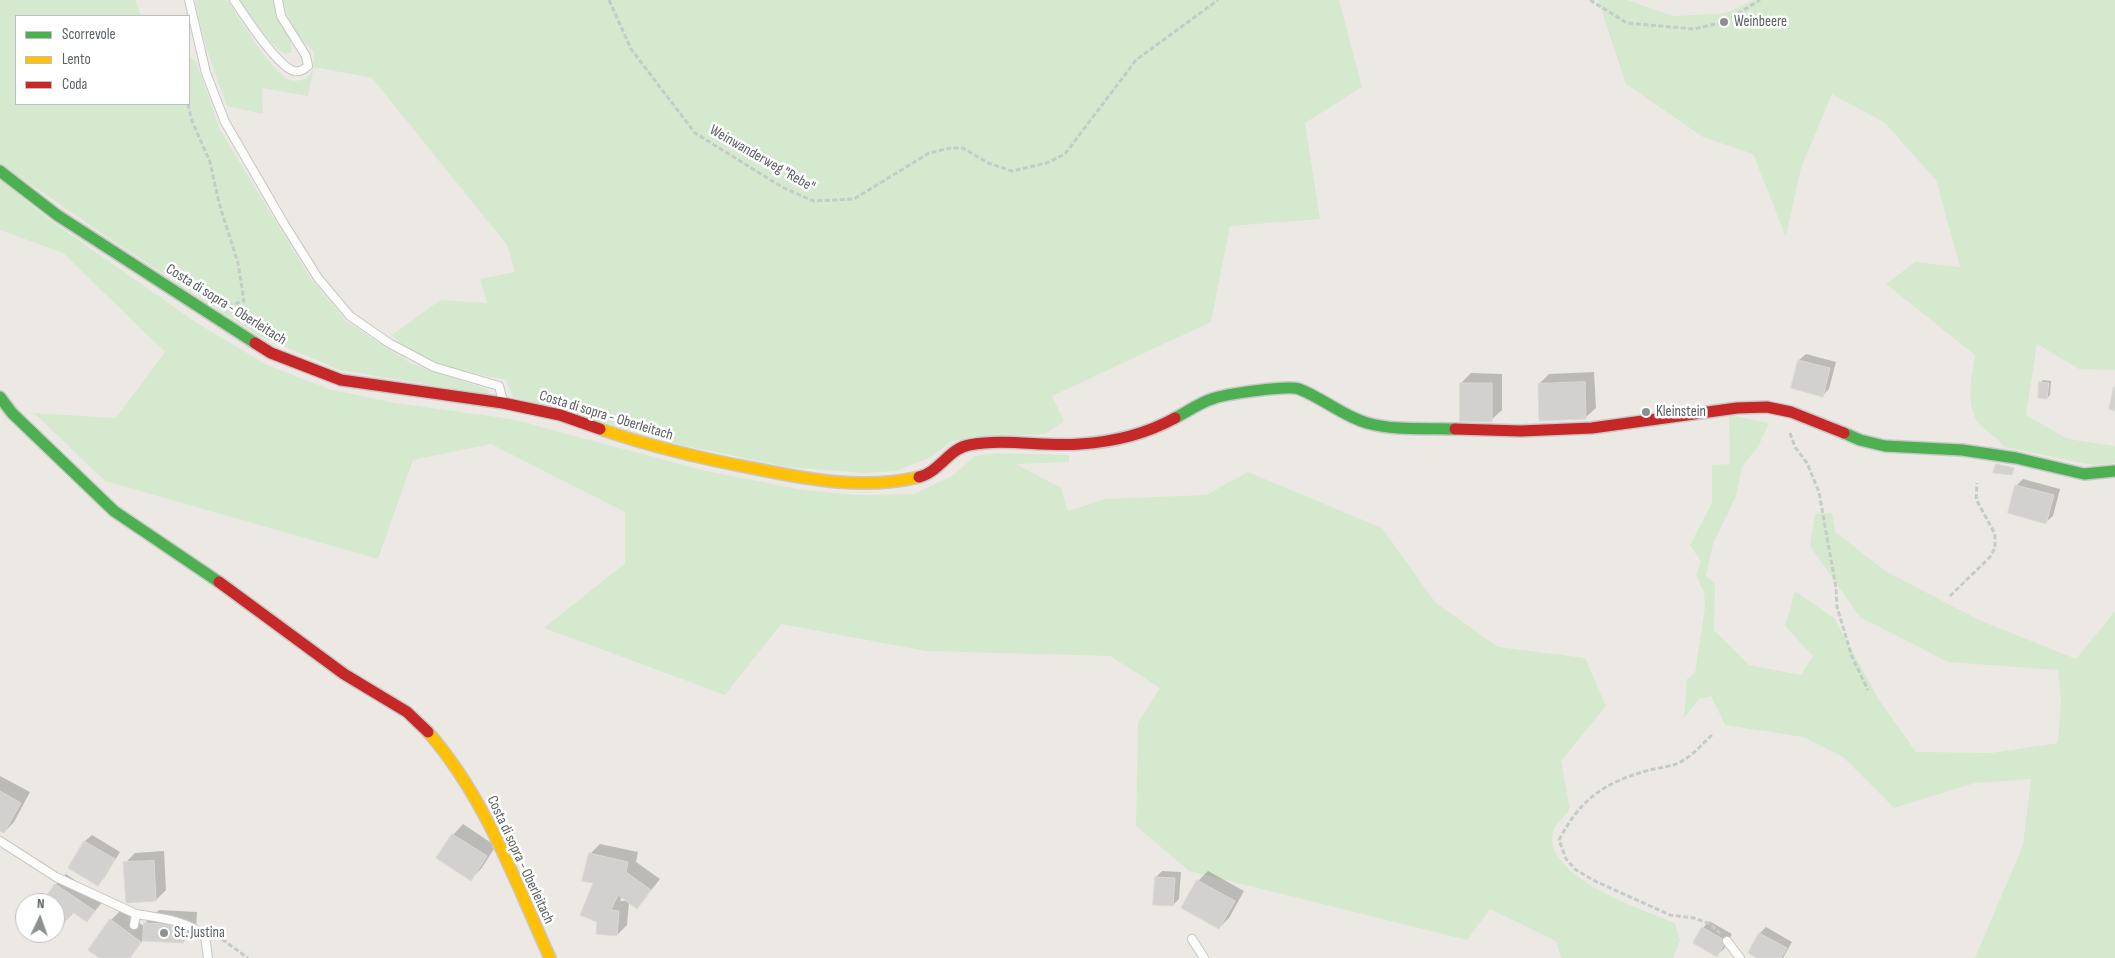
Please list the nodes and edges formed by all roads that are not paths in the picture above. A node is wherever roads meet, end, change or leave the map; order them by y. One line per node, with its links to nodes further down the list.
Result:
1 (189, 0): 6 (lane)
2 (234, 0): 3 (lane)
3 (278, 0)
4 (0, 171): 6 (street, Costa di sopra - Oberleitach)
5 (0, 397): 14 (street, Costa di sopra - Oberleitach)
6 (503, 403): 7 (street, Costa di sopra - Oberleitach)
7 (2115, 471)
8 (0, 841): 9 (lane)
9 (136, 914): 10 (lane); 13 (lane)
10 (134, 925)
11 (1192, 939): 15 (lane)
12 (1727, 941): 16 (lane)
13 (208, 958)
14 (550, 958)
15 (1204, 958)
16 (1740, 958)

